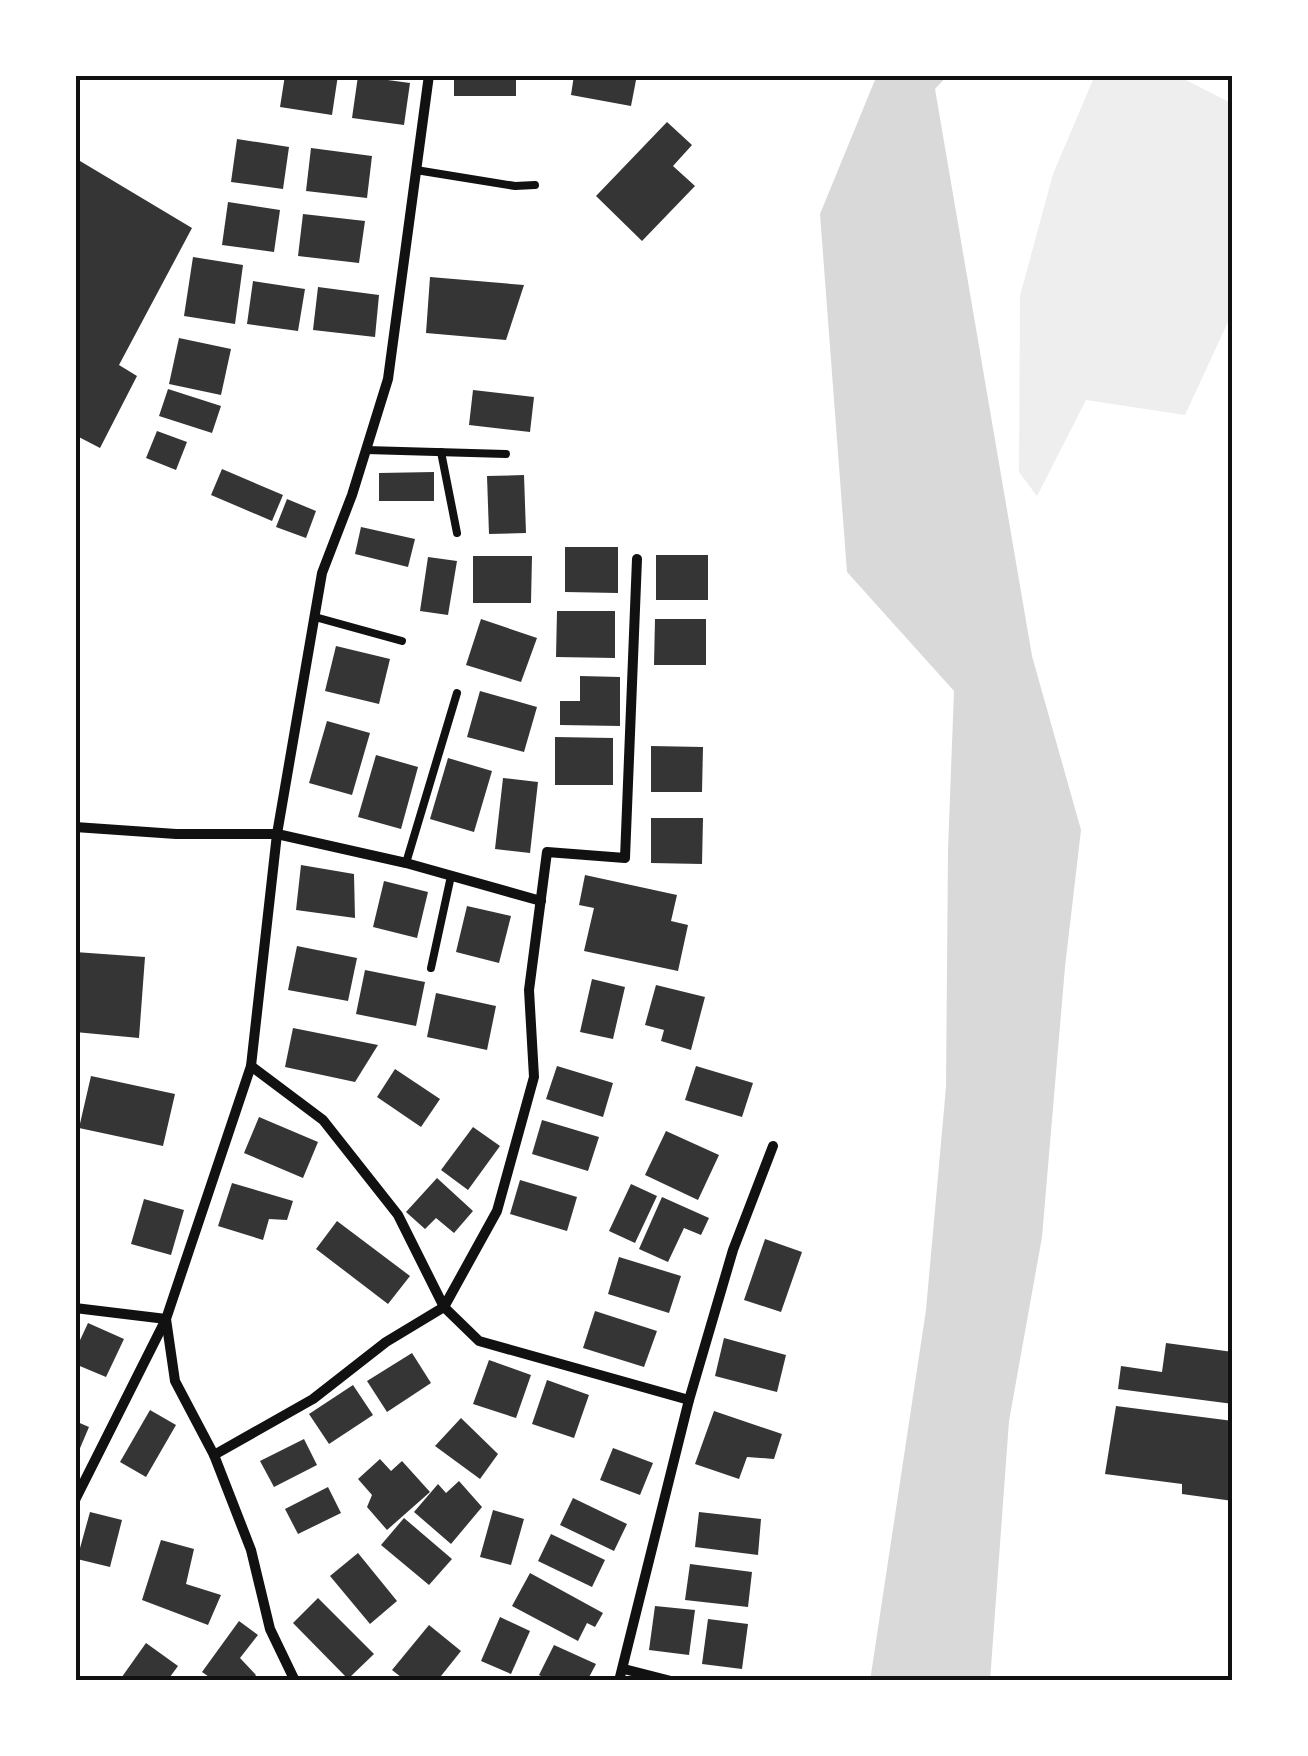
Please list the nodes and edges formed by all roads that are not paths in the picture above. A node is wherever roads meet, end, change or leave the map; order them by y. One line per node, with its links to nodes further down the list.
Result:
1 (428, 75): 2 (street)
2 (416, 170): 3 (lane); 4 (street)
3 (535, 185)
4 (366, 450): 5 (lane); 9 (street)
5 (441, 452): 6 (lane); 7 (lane)
6 (506, 454)
7 (458, 533)
8 (637, 559): 16 (street)
9 (314, 617): 10 (lane); 13 (street)
10 (402, 642)
11 (458, 692): 14 (lane)
12 (75, 827): 13 (street)
13 (277, 834): 14 (street); 18 (street)
14 (406, 863): 15 (street)
15 (451, 876): 16 (street); 17 (lane)
16 (541, 901): 21 (street)
17 (431, 968)
18 (251, 1066): 21 (street); 22 (street)
19 (773, 1146): 23 (street)
20 (75, 1308): 22 (street)
21 (444, 1308): 23 (street); 24 (street)
22 (166, 1319): 24 (street); 25 (street)
23 (689, 1400): 26 (street)
24 (214, 1455): 27 (street)
25 (75, 1500)
26 (624, 1669): 28 (street); 29 (street)
27 (295, 1681)
28 (619, 1681)
29 (671, 1681)

